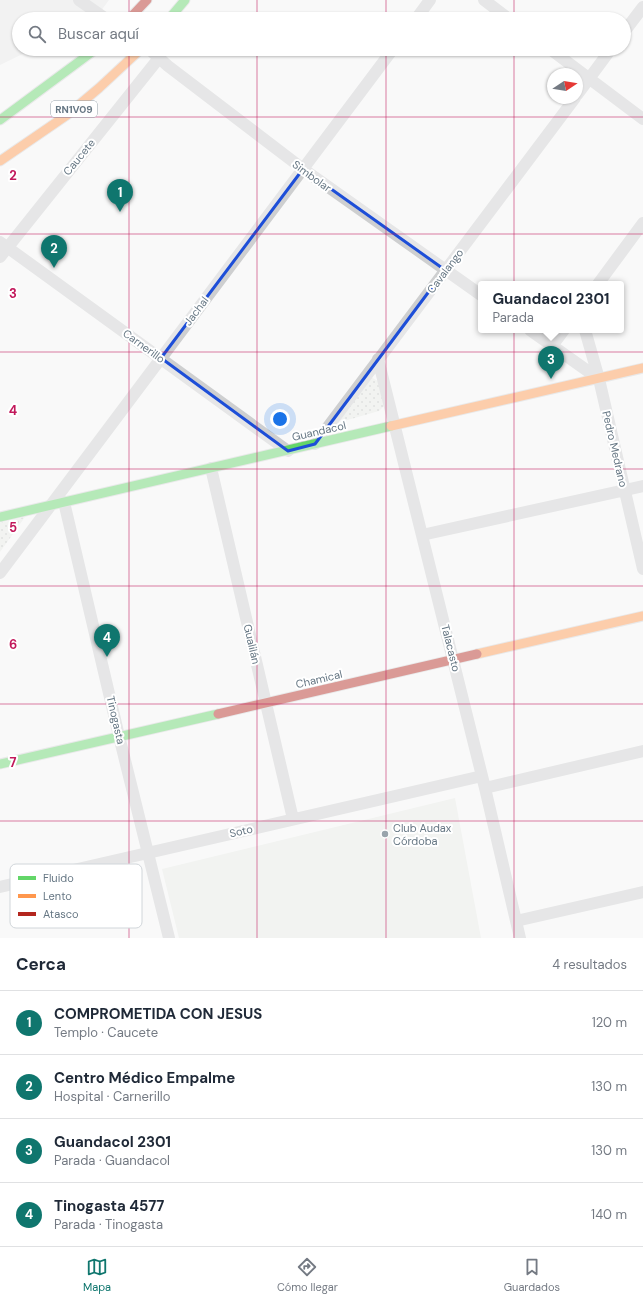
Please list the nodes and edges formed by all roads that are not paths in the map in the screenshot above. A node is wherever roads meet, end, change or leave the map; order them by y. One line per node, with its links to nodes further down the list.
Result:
1 (80, 0): 7 (street)
2 (147, 0): 8 (street)
3 (185, 0): 9 (street)
4 (430, 0): 10 (street)
5 (484, 0): 11 (street)
6 (643, 7): 12 (street)
7 (96, 12)
8 (136, 12)
9 (174, 12)
10 (421, 12)
11 (500, 12)
12 (631, 23)
13 (87, 56): 23 (street, RN1V09)
14 (133, 56): 24 (street, RN1V09)
15 (388, 56): 25 (street, Jachal)
16 (559, 56): 19 (street)
17 (606, 56): 19 (street)
18 (159, 58): 25 (street, Simbolar); 27 (street, Caucete)
19 (589, 78): 20 (street); 22 (street)
20 (583, 86)
21 (570, 104): 28 (street, Cavalango)
22 (643, 119)
23 (0, 120)
24 (0, 161)
25 (303, 169): 28 (street, Simbolar); 35 (street, Jachal)
26 (643, 224): 29 (street)
27 (2, 249): 35 (street, Carnerillo)
28 (445, 270): 30 (street, Simbolar); 36 (street, Cavalango)
29 (600, 281)
30 (478, 294)
31 (534, 333): 34 (street)
32 (562, 333): 34 (street)
33 (586, 333): 38 (street, Pedro Medrano)
34 (552, 346): 38 (street)
35 (161, 358): 41 (street, Carnerillo); 46 (street, Jachal)
36 (378, 359): 39 (street, Talacasto); 40 (street, Cavalango)
37 (643, 368): 38 (street, Guandacol)
38 (599, 379): 39 (street, Guandacol); 44 (street, Pedro Medrano)
39 (395, 426): 40 (street, Guandacol); 48 (street, Talacasto)
40 (315, 444): 41 (street, Guandacol)
41 (288, 451): 42 (street, Guandacol)
42 (211, 468): 45 (street, Guandacol); 53 (street, Gualilán)
43 (643, 486): 44 (street)
44 (625, 490): 48 (street); 49 (street, Pedro Medrano)
45 (64, 502): 46 (street, Guandacol); 54 (street, Tinogasta)
46 (50, 506): 47 (street, Guandacol); 50 (street, Jachal)
47 (0, 517)
48 (422, 535): 52 (street, Talacasto)
49 (643, 568)
50 (0, 573)
51 (643, 616): 52 (street, Chamical)
52 (453, 660): 53 (street, Chamical); 57 (street, Talacasto)
53 (266, 703): 54 (street, Chamical); 58 (street, Gualilán)
54 (119, 736): 56 (street, Chamical); 59 (street, Tinogasta)
55 (643, 751): 57 (street, Soto)
56 (0, 764)
57 (484, 782): 58 (street, Soto); 64 (street, Talacasto)
58 (293, 819): 59 (street, Soto)
59 (149, 852): 60 (street, Soto); 65 (street, Tinogasta)
60 (96, 864)
61 (10, 884): 62 (street, Soto)
62 (0, 886)
63 (643, 892): 64 (street)
64 (516, 921): 66 (street, Talacasto)
65 (169, 938)
66 (520, 938)

